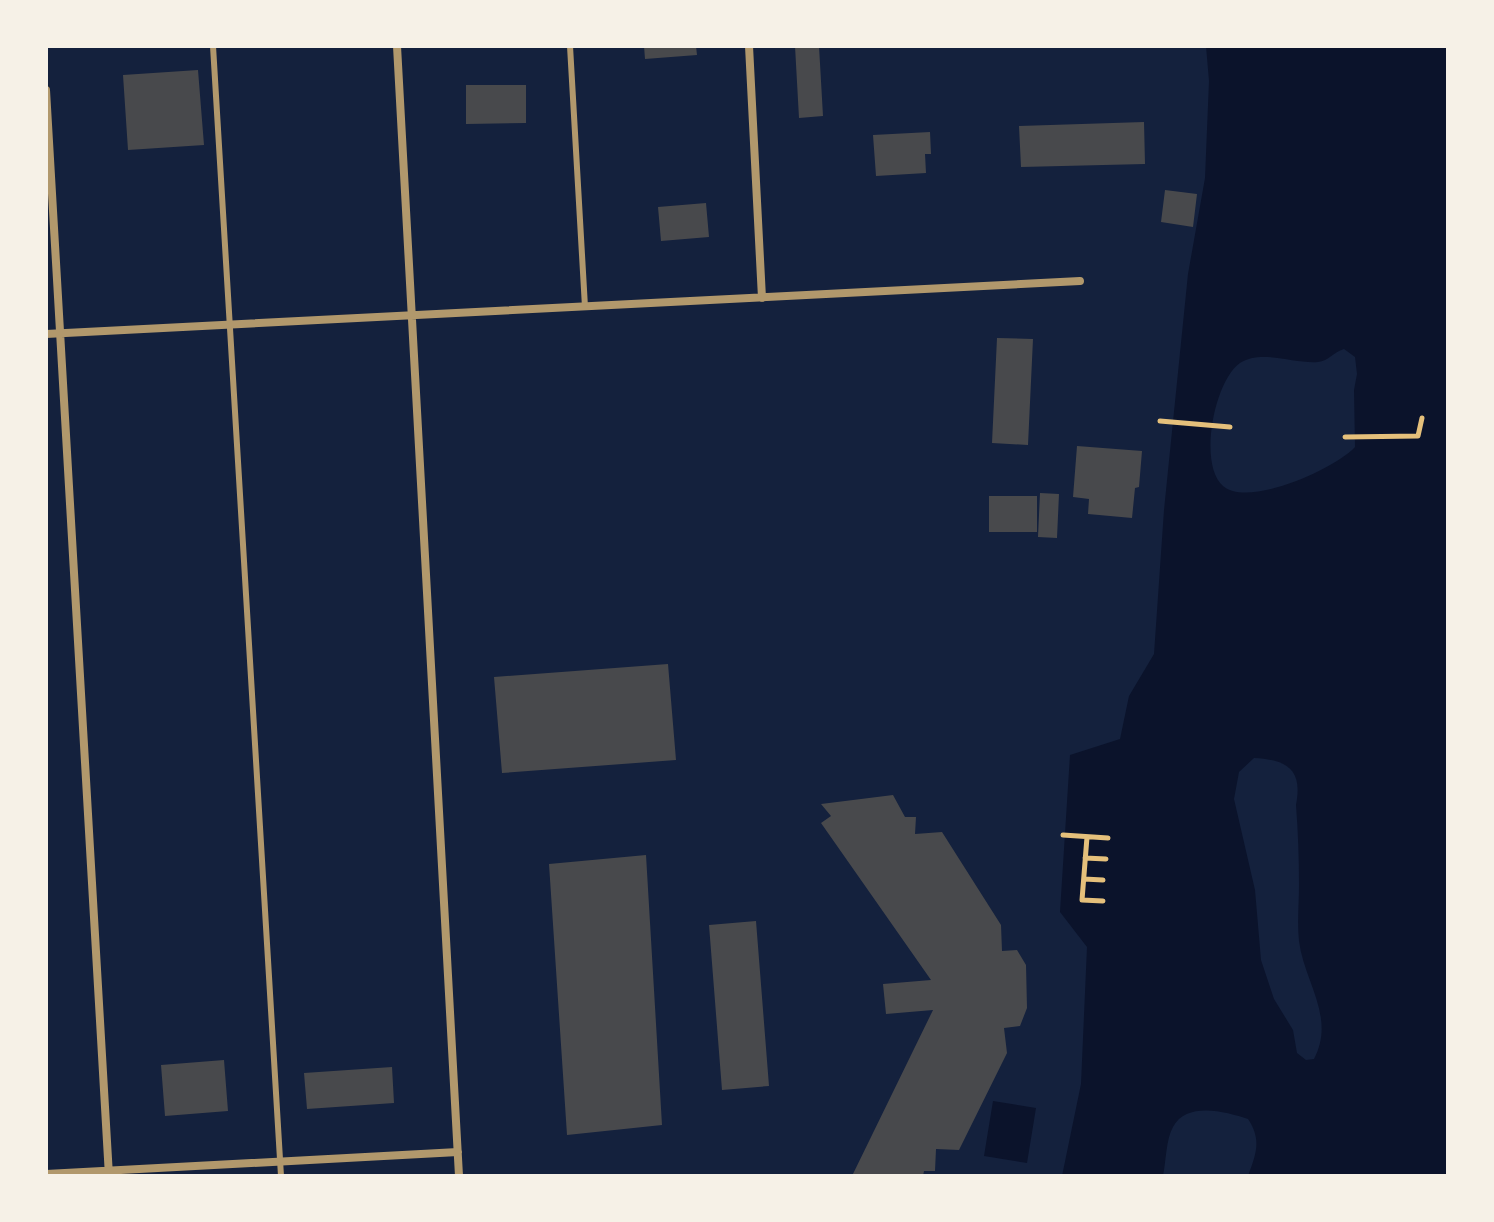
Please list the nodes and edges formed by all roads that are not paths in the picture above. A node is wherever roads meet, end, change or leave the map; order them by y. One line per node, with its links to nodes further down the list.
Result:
1 (213, 46): 10 (lane)
2 (397, 46): 9 (street)
3 (570, 46): 8 (lane)
4 (749, 46): 7 (street)
5 (46, 90): 12 (street)
6 (1080, 281): 7 (street)
7 (762, 298): 8 (street)
8 (585, 307): 9 (street)
9 (412, 316): 10 (street); 13 (street)
10 (230, 325): 12 (street); 14 (lane)
11 (46, 334): 12 (street)
12 (61, 334): 15 (street)
13 (458, 1152): 14 (street); 18 (street)
14 (280, 1161): 15 (street); 17 (lane)
15 (109, 1173): 16 (street)
16 (46, 1174)
17 (281, 1176)
18 (459, 1176)

